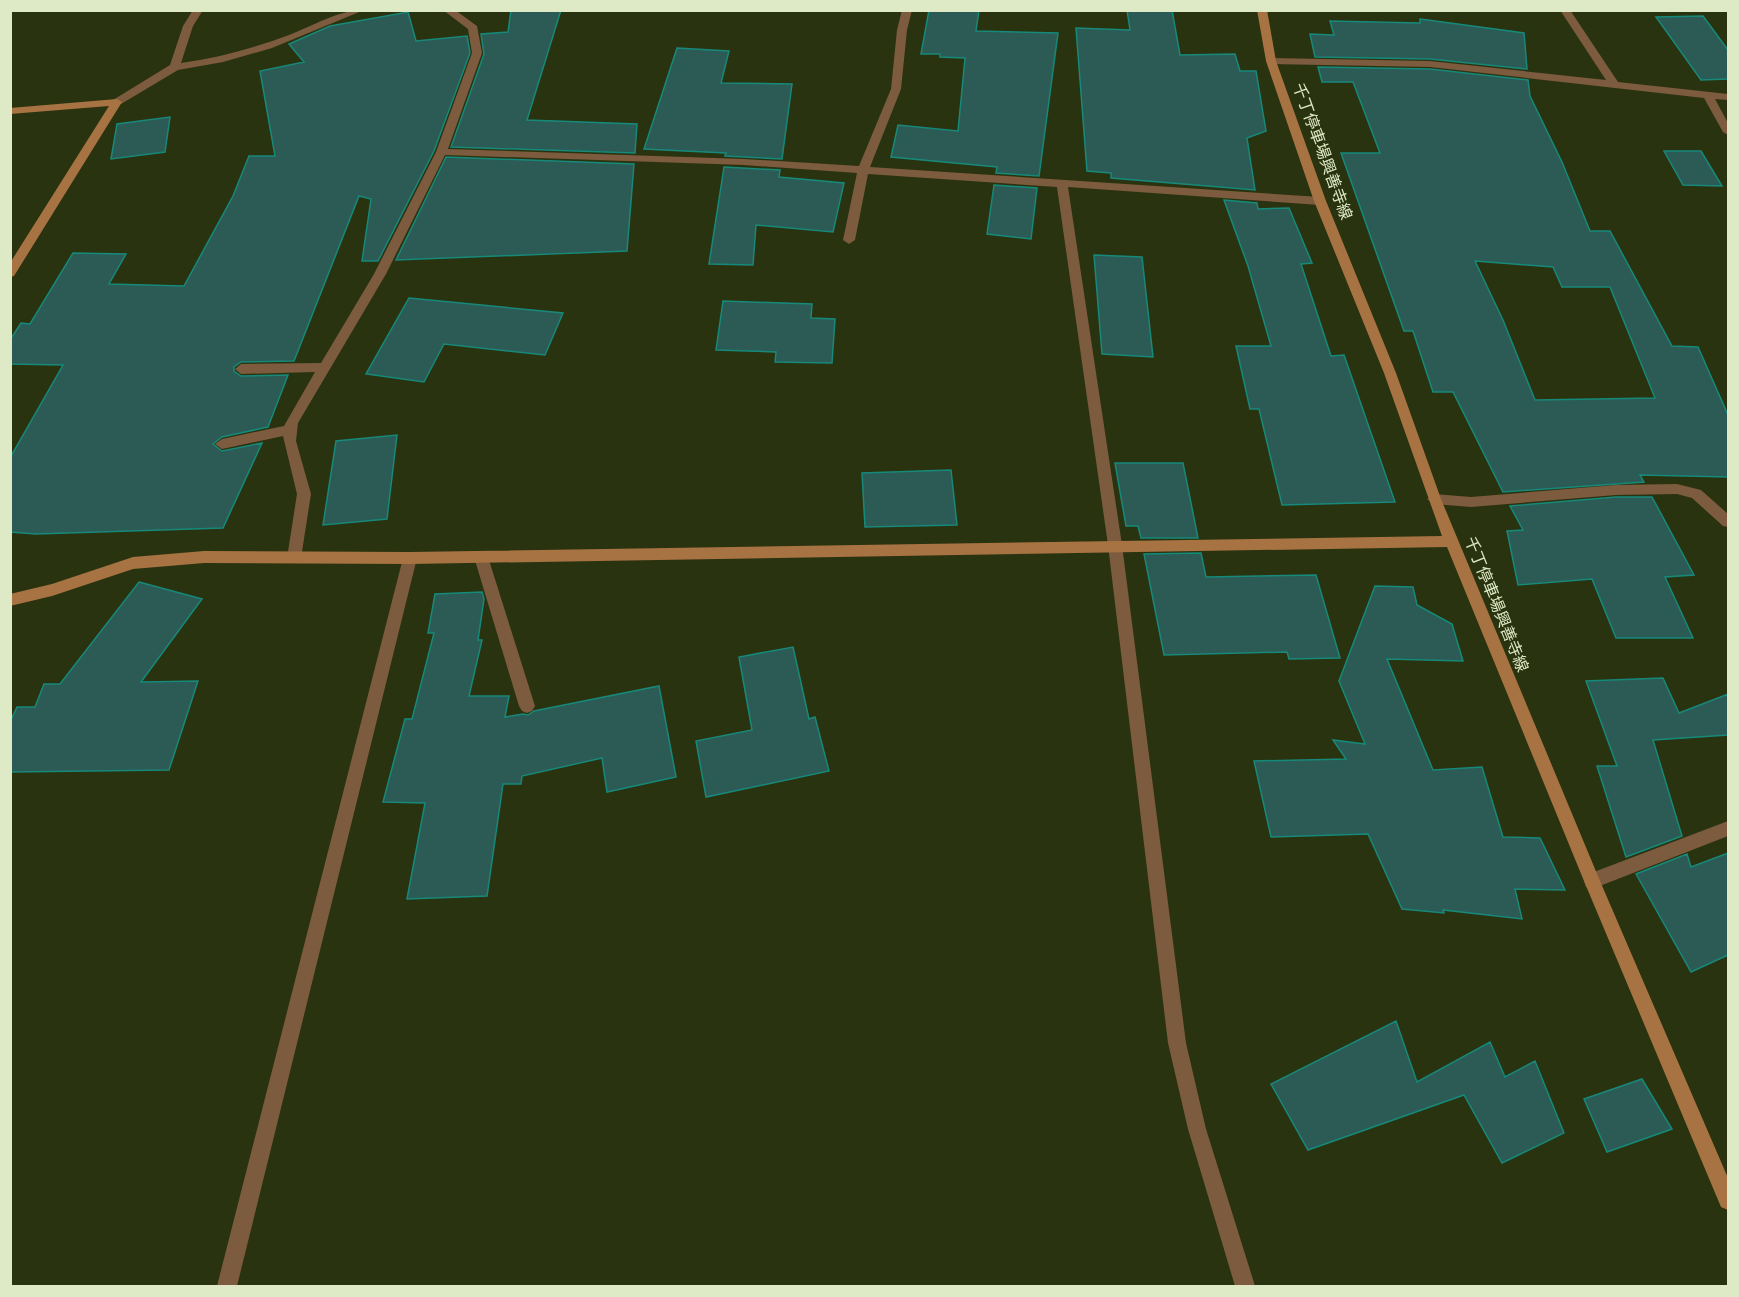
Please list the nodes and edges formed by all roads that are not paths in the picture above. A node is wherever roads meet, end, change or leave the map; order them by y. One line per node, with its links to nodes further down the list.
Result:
1 (198, 10): 8 (street)
2 (359, 10): 8 (street)
3 (448, 10): 15 (street)
4 (907, 10): 16 (street)
5 (1262, 10): 7 (street, 千丁停車場興善寺線)
6 (1565, 10): 9 (street)
7 (1271, 61): 9 (street); 18 (street, 千丁停車場興善寺線)
8 (175, 67): 12 (street)
9 (1614, 84): 10 (street)
10 (1708, 95): 11 (street); 14 (street)
11 (1728, 97)
12 (117, 102): 13 (street); 20 (street)
13 (10, 111)
14 (1728, 132)
15 (441, 152): 16 (street); 21 (street)
16 (863, 170): 17 (street); 19 (street)
17 (1062, 183): 18 (street); 28 (street)
18 (1320, 201): 25 (street, 千丁停車場興善寺線)
19 (849, 240)
20 (10, 273)
21 (324, 367): 22 (street); 23 (street)
22 (242, 369)
23 (290, 430): 24 (street); 30 (street)
24 (222, 444)
25 (1434, 499): 26 (street); 27 (street, 千丁停車場興善寺線)
26 (1728, 522)
27 (1452, 542): 28 (street); 35 (street, 千丁停車場興善寺線)
28 (1115, 545): 29 (street); 38 (street)
29 (482, 557): 31 (street); 33 (street)
30 (294, 558): 31 (street); 32 (street)
31 (410, 558): 37 (street)
32 (10, 600)
33 (527, 706)
34 (1728, 829): 35 (street)
35 (1592, 881): 36 (street, 千丁停車場興善寺線)
36 (1728, 1200)
37 (227, 1287)
38 (1245, 1287)

